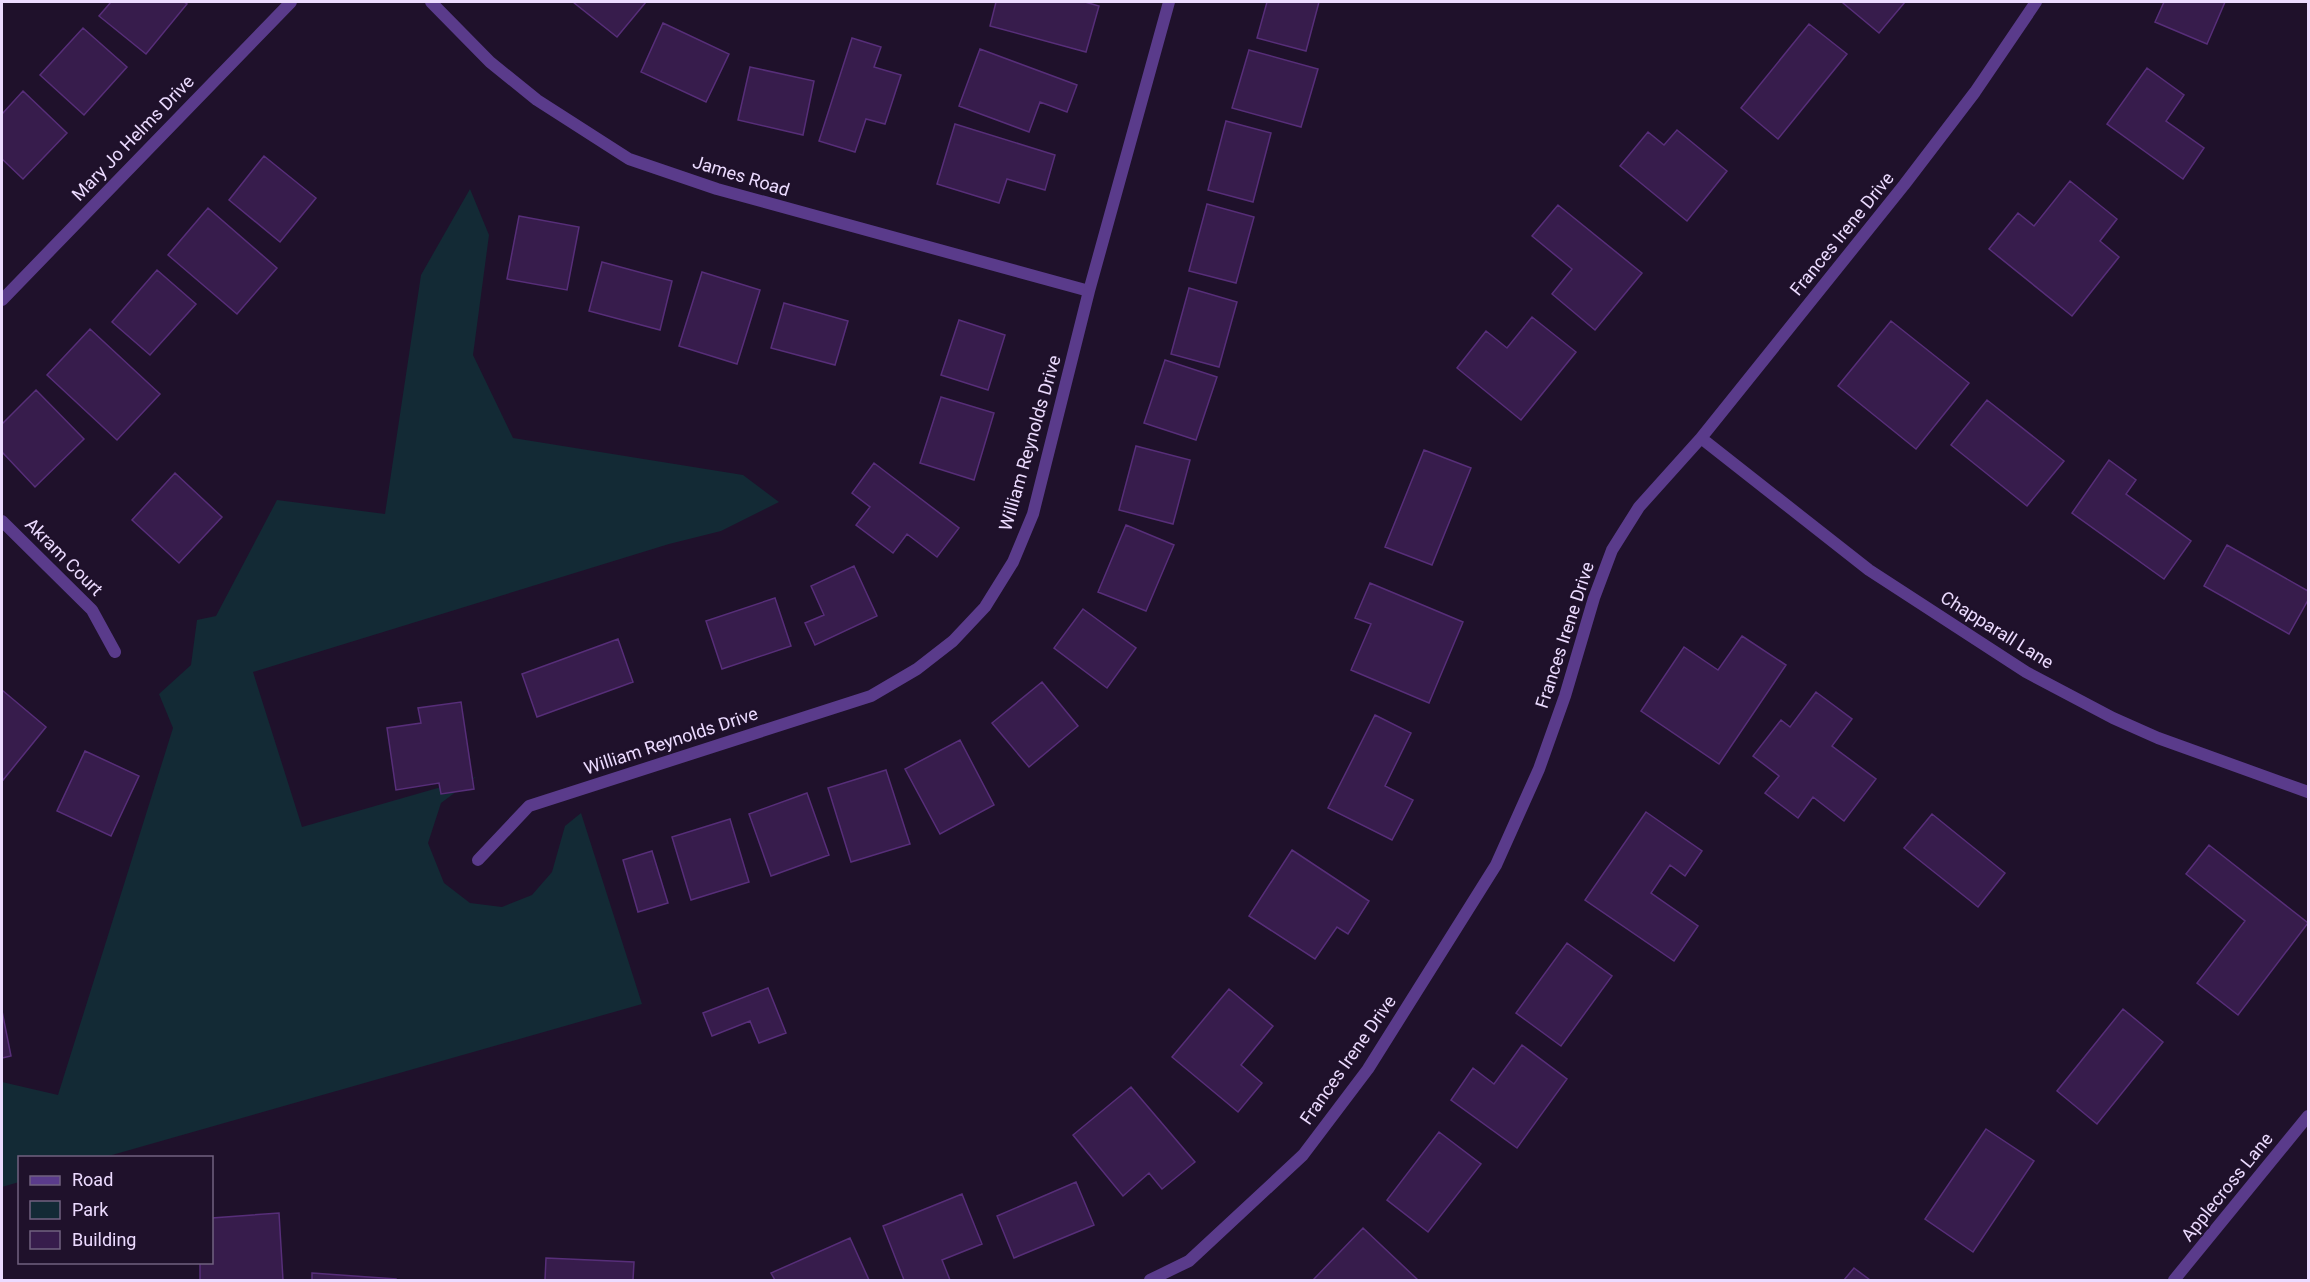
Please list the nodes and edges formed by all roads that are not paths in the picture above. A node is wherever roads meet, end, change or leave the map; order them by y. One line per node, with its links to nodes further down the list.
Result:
1 (291, 2): 6 (street, Mary Jo Helms Drive)
2 (431, 2): 5 (street, James Road)
3 (1170, 2): 5 (street, William Reynolds Drive)
4 (2036, 2): 7 (street, Frances Irene Drive)
5 (1089, 291): 11 (street, William Reynolds Drive)
6 (2, 300)
7 (1701, 438): 10 (street, Chapparall Lane); 13 (street, Frances Irene Drive)
8 (2, 521): 9 (street, Akram Court)
9 (115, 652)
10 (2308, 792)
11 (478, 860)
12 (2308, 1116): 14 (street, Applecross Lane)
13 (1150, 1281)
14 (2174, 1281)

